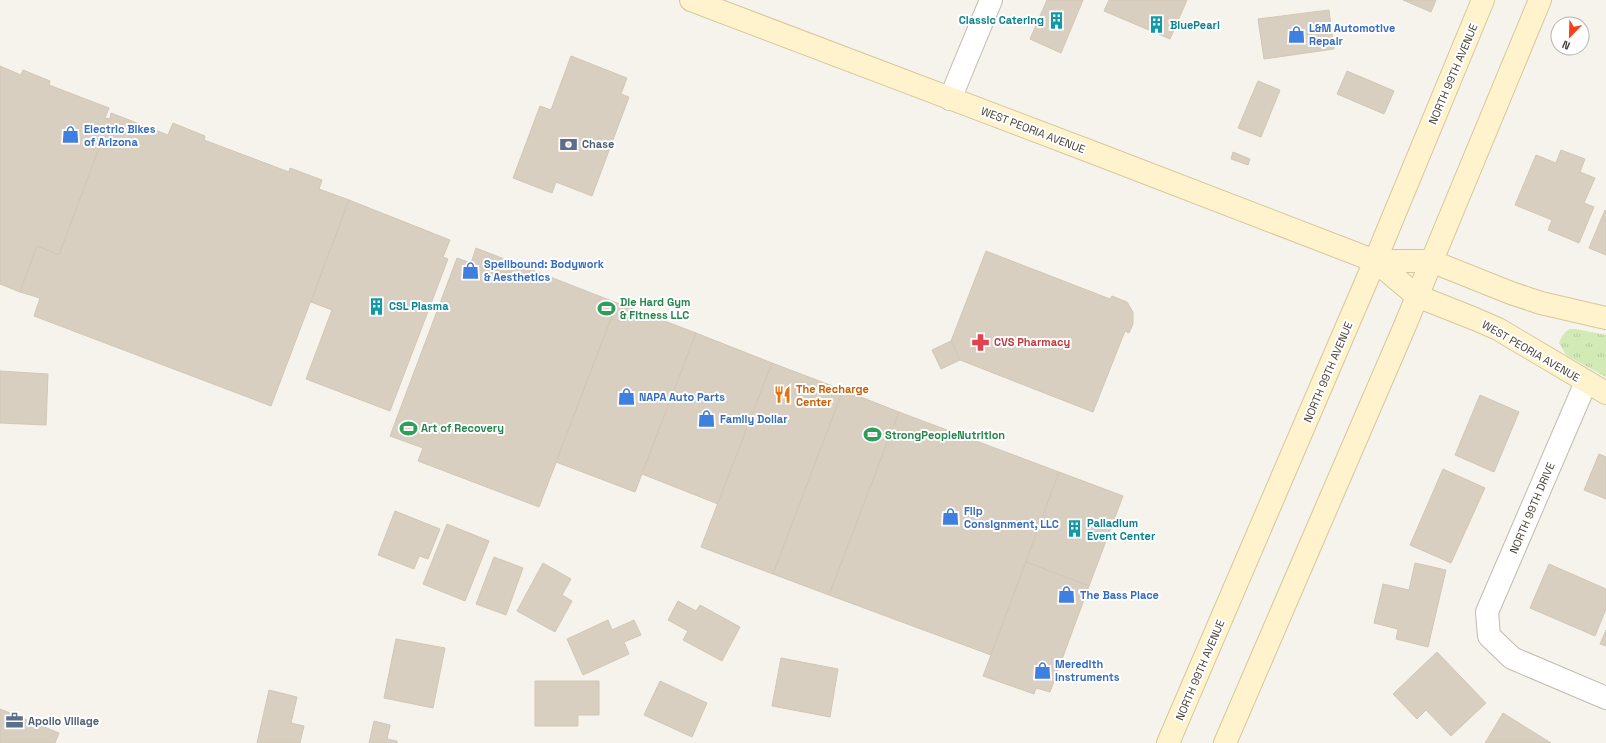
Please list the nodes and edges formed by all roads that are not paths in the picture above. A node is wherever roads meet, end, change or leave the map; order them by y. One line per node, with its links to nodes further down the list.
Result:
1 (691, 0): 5 (main road, WEST PEORIA AVENUE)
2 (990, 0): 5 (street)
3 (1483, 0): 6 (main road, NORTH 99TH AVENUE)
4 (1540, 0): 7 (main road)
5 (950, 99): 6 (main road, WEST PEORIA AVENUE)
6 (1375, 261): 7 (main road, WEST PEORIA AVENUE); 8 (main road, WEST PEORIA AVENUE); 13 (main road, NORTH 99TH AVENUE)
7 (1431, 261): 8 (main road); 9 (main road, WEST PEORIA AVENUE)
8 (1417, 296): 10 (main road, WEST PEORIA AVENUE); 14 (main road)
9 (1606, 318)
10 (1586, 382): 11 (main road, WEST PEORIA AVENUE); 12 (street, NORTH 99TH DRIVE)
11 (1606, 393)
12 (1606, 698)
13 (1168, 743)
14 (1225, 743)

